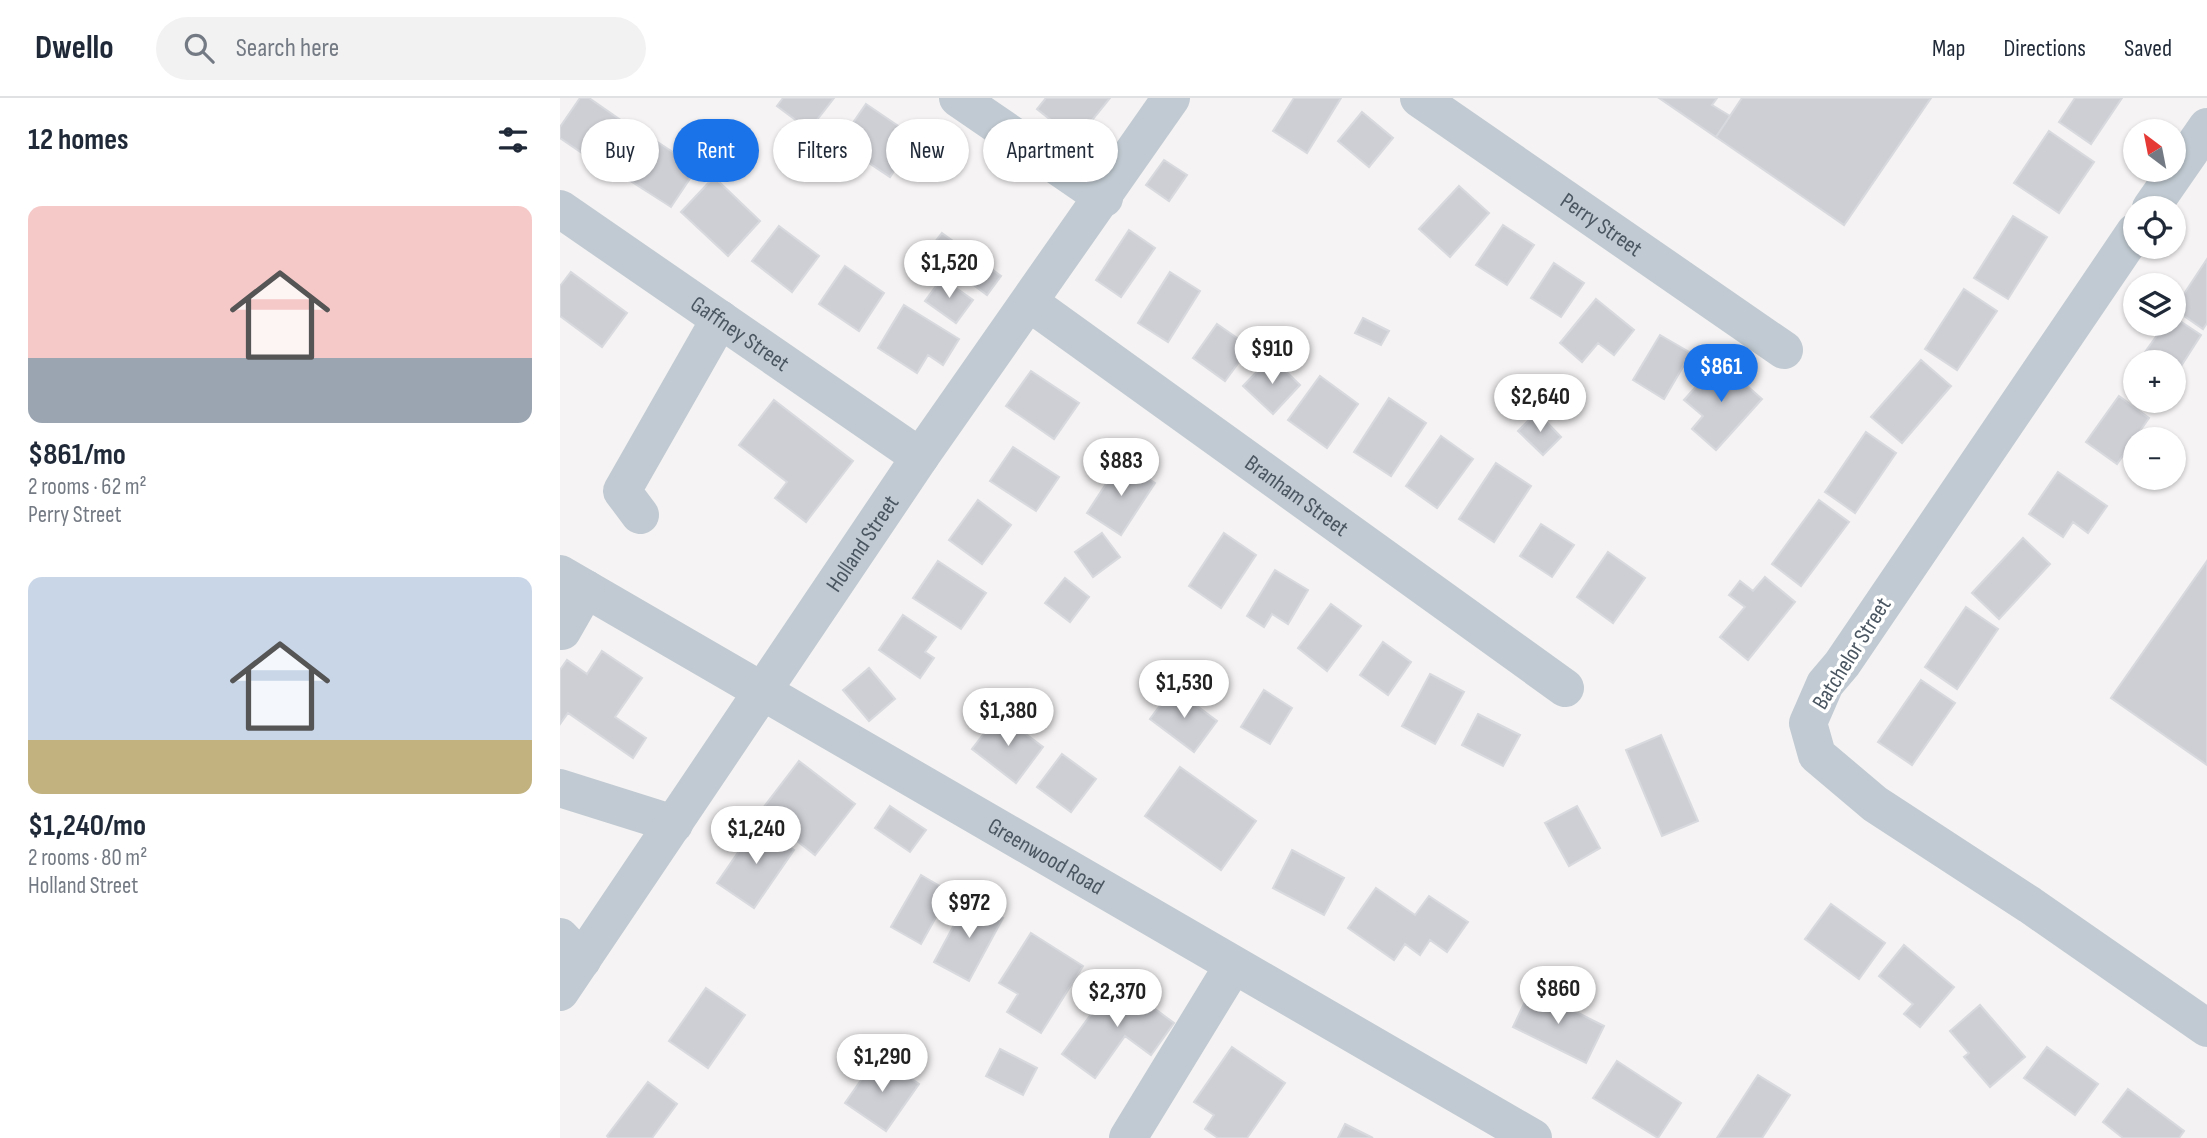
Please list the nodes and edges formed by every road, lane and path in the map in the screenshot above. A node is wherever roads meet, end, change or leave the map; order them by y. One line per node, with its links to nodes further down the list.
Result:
1 (958, 98): 6 (street)
2 (1171, 98): 6 (street, Holland Street)
3 (1438, 104): 11 (street, Perry Street)
4 (2207, 127): 5 (street)
5 (2159, 196)
6 (1104, 198): 9 (street, Holland Street)
7 (560, 209): 10 (street, Gaffney Street)
8 (2123, 250): 23 (street, Batchelor Street)
9 (1030, 303): 12 (street, Holland Street); 16 (street, Branham Street)
10 (720, 319): 12 (street, Gaffney Street); 13 (street)
11 (1784, 350)
12 (920, 457): 17 (street, Holland Street)
13 (640, 515)
14 (573, 582): 15 (street); 17 (street, Greenwood Road)
15 (562, 631)
16 (1565, 688)
17 (763, 692): 19 (street, Holland Street); 21 (street, Greenwood Road)
18 (560, 788): 19 (street)
19 (674, 824): 20 (street, Holland Street)
20 (571, 948): 22 (street, Holland Street)
21 (1233, 966): 24 (street); 25 (street, Greenwood Road)
22 (560, 992)
23 (2207, 1028)
24 (1128, 1138)
25 (1533, 1138)

